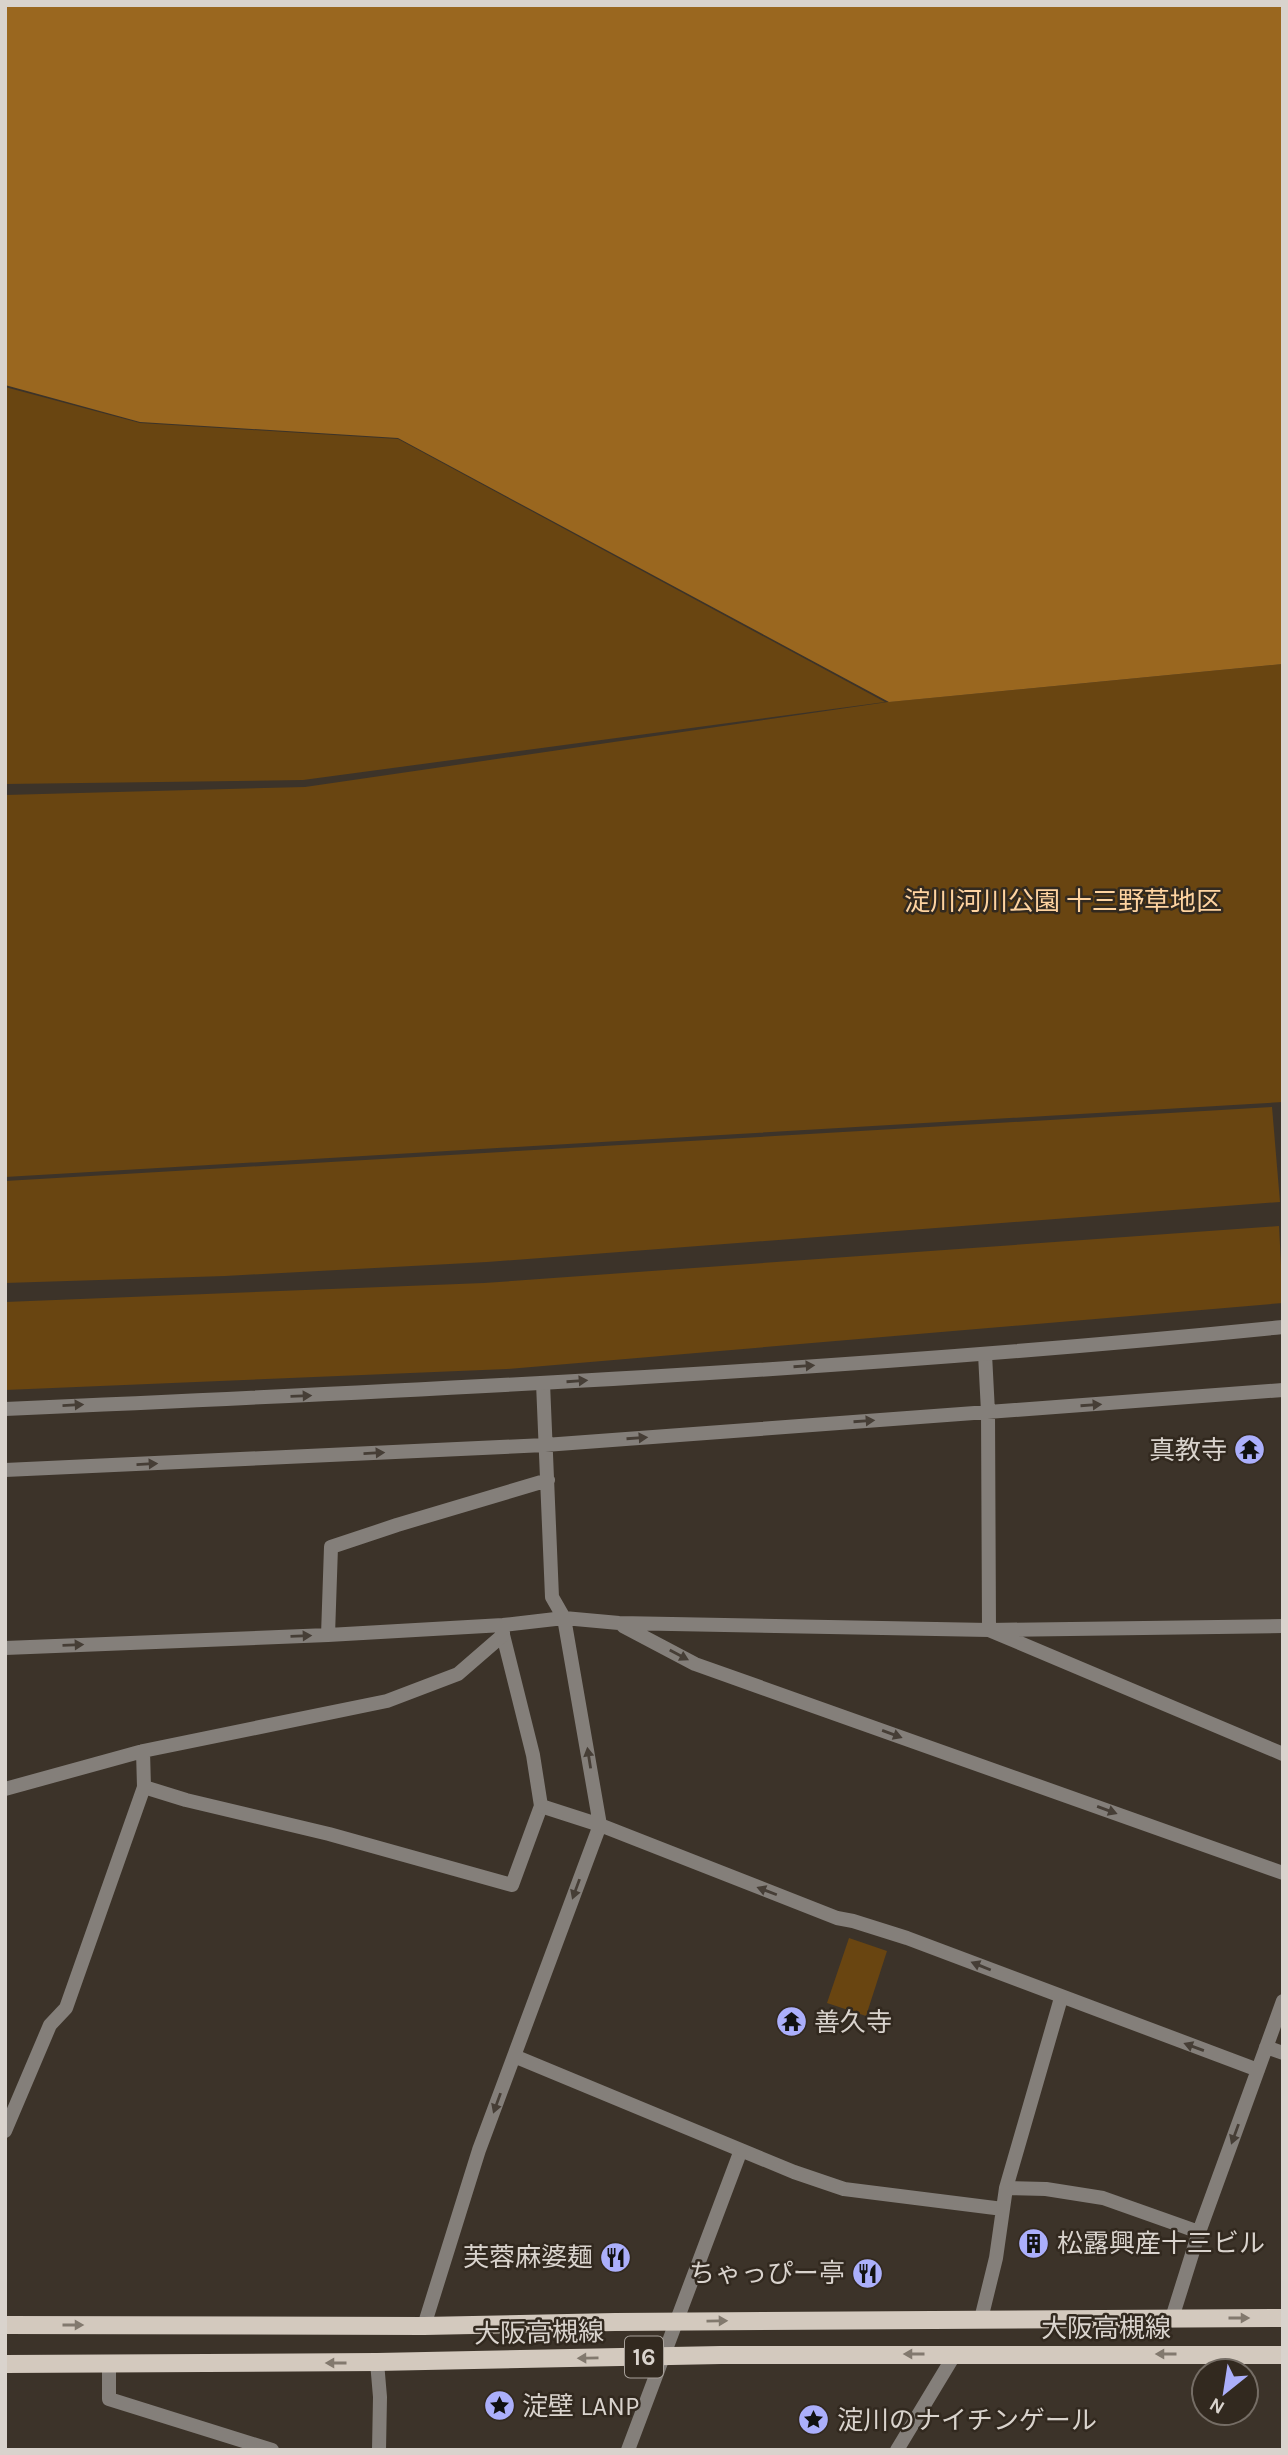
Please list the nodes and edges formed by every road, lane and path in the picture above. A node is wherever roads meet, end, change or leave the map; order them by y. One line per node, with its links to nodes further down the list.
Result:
1 (1283, 1327): 2 (street)
2 (985, 1354): 3 (street, one-way to 2); 6 (street)
3 (543, 1383): 5 (street, one-way to 3); 7 (street)
4 (1283, 1390): 6 (street, one-way to 4)
5 (5, 1409)
6 (988, 1412): 7 (street, one-way to 6); 14 (street)
7 (545, 1445): 8 (street, one-way to 7); 9 (street)
8 (5, 1470)
9 (548, 1480): 10 (street); 15 (street)
10 (564, 1618): 11 (street); 13 (street); 22 (street, one-way to 10)
11 (619, 1623): 14 (street); 23 (street, one-way to 23)
12 (1283, 1626): 14 (street)
13 (503, 1630): 15 (street); 17 (street); 21 (street)
14 (989, 1630): 18 (street)
15 (328, 1635): 16 (street, one-way to 15)
16 (5, 1648)
17 (143, 1751): 19 (street); 20 (street)
18 (1283, 1754)
19 (144, 1787): 21 (street); 30 (street)
20 (5, 1788)
21 (541, 1806): 22 (street)
22 (600, 1825): 24 (street, one-way to 22); 28 (street, one-way to 28)
23 (1283, 1873)
24 (1061, 1998): 29 (street, one-way to 24); 32 (street)
25 (1283, 2001): 26 (street)
26 (1266, 2047): 27 (street); 29 (street)
27 (1283, 2053)
28 (514, 2056): 31 (street); 40 (street, one-way to 40)
29 (1258, 2070): 34 (street, one-way to 34)
30 (5, 2131)
31 (741, 2150): 33 (street); 38 (street)
32 (1006, 2188): 33 (street); 34 (street)
33 (1003, 2209): 37 (street)
34 (1199, 2232): 35 (street)
35 (1172, 2318): 36 (main road, 大阪高槻線 / 16, one-way to 36); 37 (main road, 大阪高槻線 / 16)
36 (1283, 2318)
37 (981, 2319): 38 (main road, 大阪高槻線 / 16, one-way to 37)
38 (676, 2322): 40 (main road, 大阪高槻線 / 16); 43 (street)
39 (5, 2325): 40 (main road, 大阪高槻線 / 16, one-way to 40)
40 (424, 2326)
41 (955, 2354): 42 (main road, 大阪高槻線 / 16, one-way to 41); 43 (main road, 大阪高槻線 / 16, one-way to 43); 50 (street)
42 (1283, 2355)
43 (663, 2357): 44 (main road, 大阪高槻線 / 16, one-way to 44); 49 (street)
44 (376, 2362): 46 (main road, 大阪高槻線 / 16, one-way to 46); 48 (street)
45 (5, 2364): 46 (main road, 大阪高槻線 / 16)
46 (109, 2364): 47 (street)
47 (272, 2450)
48 (379, 2450)
49 (628, 2450)
50 (897, 2450)

